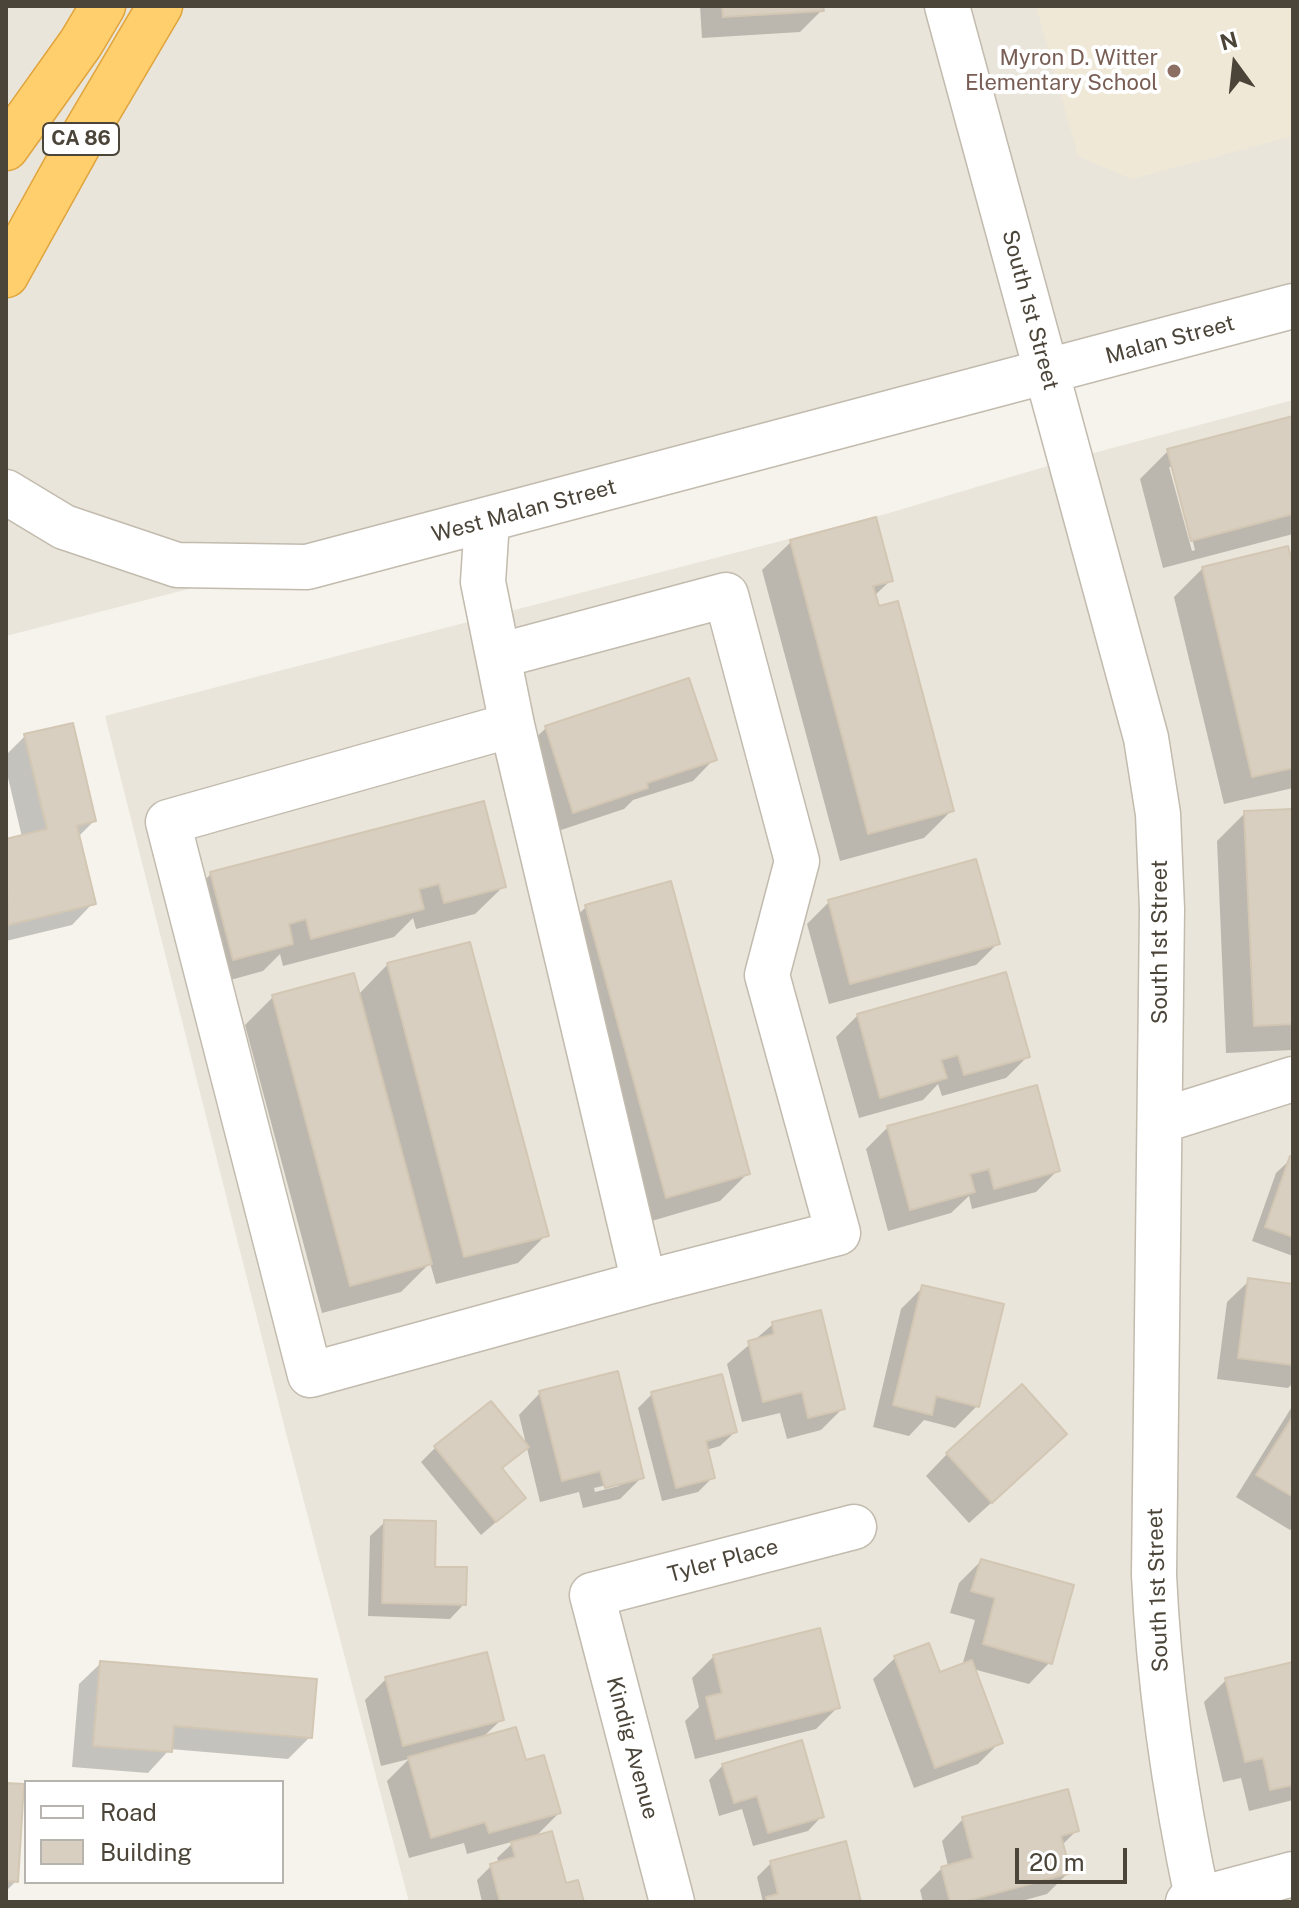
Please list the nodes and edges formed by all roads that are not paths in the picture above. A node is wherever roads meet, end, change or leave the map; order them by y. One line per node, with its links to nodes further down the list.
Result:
1 (103, 6): 4 (highway, CA 86)
2 (160, 6): 5 (highway, CA 86)
3 (947, 6): 7 (street, South 1st Street)
4 (6, 148)
5 (6, 275)
6 (1293, 306): 7 (street, Malan Street)
7 (1047, 373): 9 (street, West Malan Street); 13 (street, South 1st Street)
8 (6, 492): 9 (street, West Malan Street)
9 (487, 521): 10 (street)
10 (498, 656): 11 (street); 14 (street)
11 (512, 725): 14 (street); 14 (street)
12 (1293, 1079): 13 (street)
13 (1160, 1121): 18 (street, South 1st Street)
14 (644, 1283)
15 (854, 1527): 16 (street, Tyler Place)
16 (592, 1595): 19 (street, Kindig Avenue)
17 (1293, 1874): 18 (street)
18 (1195, 1901)
19 (672, 1902)

